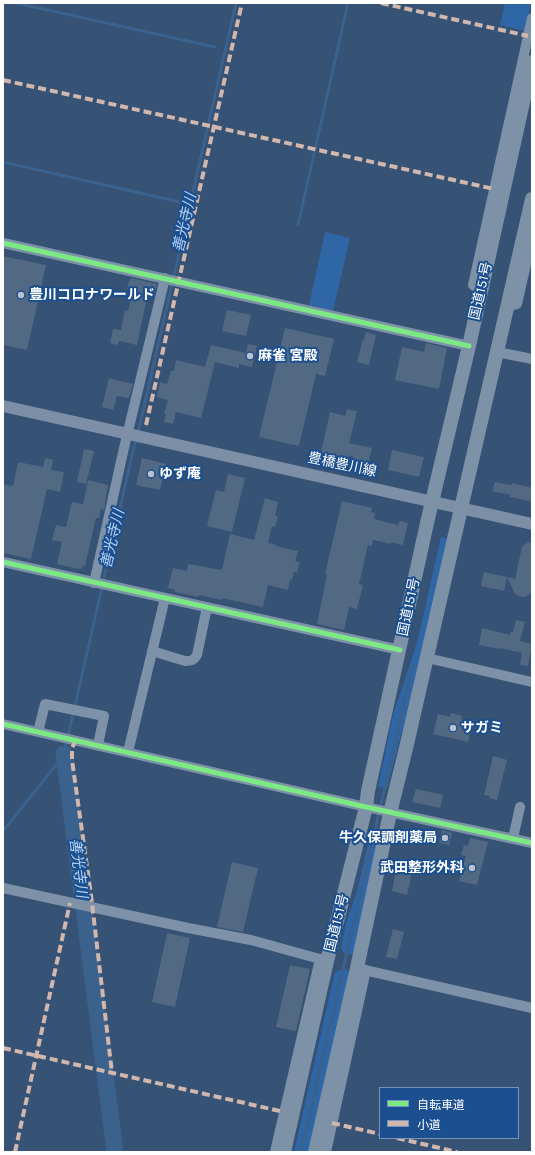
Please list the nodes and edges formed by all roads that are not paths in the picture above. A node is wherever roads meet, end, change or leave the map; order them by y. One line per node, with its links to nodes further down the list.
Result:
1 (532, 18): 7 (street)
2 (532, 62): 7 (highway, 国道151号)
3 (532, 199): 8 (highway, 国道151号)
4 (532, 238): 8 (street)
5 (3, 243): 6 (street)
6 (170, 279): 9 (street); 13 (street)
7 (481, 291): 9 (highway, 国道151号)
8 (508, 306): 10 (highway, 国道151号)
9 (469, 346): 14 (highway, 国道151号)
10 (497, 352): 11 (street); 15 (highway, 国道151号)
11 (532, 359)
12 (3, 406): 13 (main road, 豊橋豊川線)
13 (135, 435): 14 (main road, 豊橋豊川線); 18 (street)
14 (432, 502): 15 (main road, 豊橋豊川線); 21 (highway, 国道151号)
15 (461, 508): 16 (main road, 豊橋豊川線); 23 (highway, 国道151号)
16 (532, 524)
17 (3, 562): 18 (street)
18 (101, 584): 19 (street)
19 (165, 598): 20 (street); 22 (street)
20 (207, 607): 21 (street); 22 (street)
21 (400, 650): 29 (highway, 国道151号)
22 (152, 651): 28 (street)
23 (427, 658): 24 (street); 31 (highway, 国道151号)
24 (532, 682)
25 (3, 724): 26 (street)
26 (38, 732): 27 (street); 27 (street)
27 (98, 746): 28 (street)
28 (128, 752): 29 (street)
29 (366, 807): 31 (street); 35 (highway, 国道151号)
30 (520, 807): 32 (street)
31 (390, 812): 32 (street); 36 (highway, 国道151号)
32 (513, 838): 33 (street)
33 (532, 842)
34 (3, 888): 35 (street)
35 (323, 960): 38 (street); 39 (highway, 国道151号)
36 (362, 969): 37 (street); 40 (highway, 国道151号); 41 (street)
37 (532, 1008)
38 (275, 1152)
39 (284, 1152)
40 (315, 1152)
41 (326, 1152)

